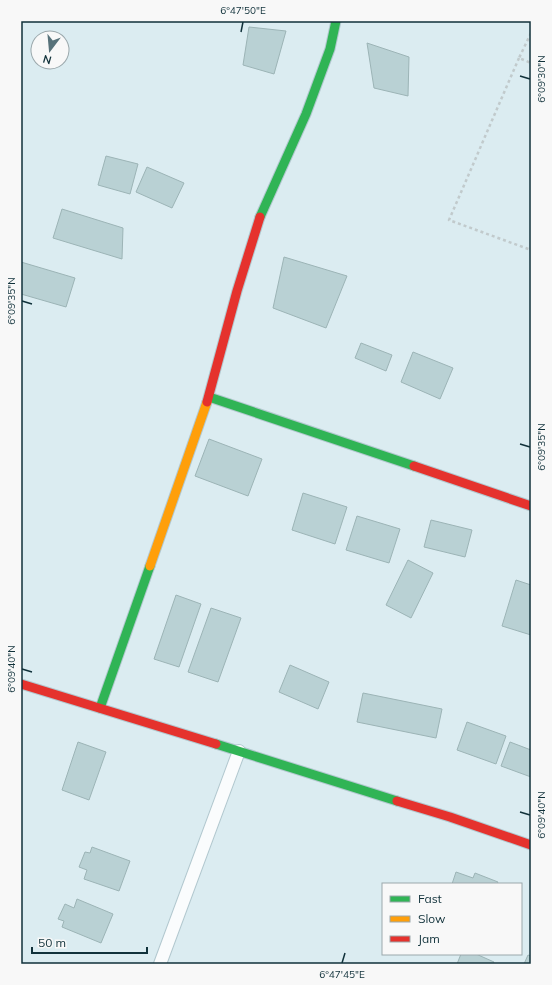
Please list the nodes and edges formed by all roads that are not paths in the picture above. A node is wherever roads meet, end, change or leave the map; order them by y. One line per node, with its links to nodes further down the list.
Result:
1 (336, 21): 2 (street)
2 (210, 397): 3 (street); 5 (street)
3 (531, 506)
4 (21, 684): 5 (street)
5 (100, 708): 6 (street)
6 (239, 751): 7 (street); 8 (street)
7 (531, 845)
8 (160, 964)

